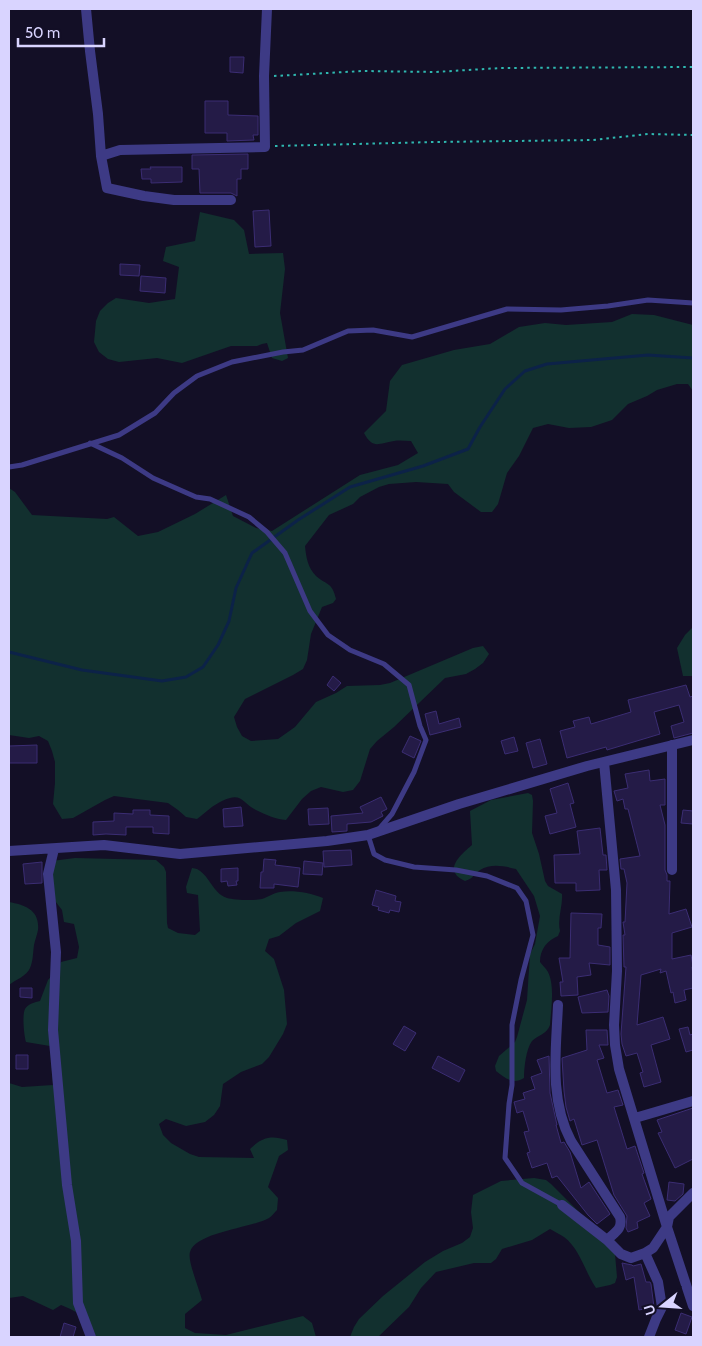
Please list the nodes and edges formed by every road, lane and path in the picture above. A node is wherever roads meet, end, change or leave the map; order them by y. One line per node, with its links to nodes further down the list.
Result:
1 (86, 9): 7 (street)
2 (267, 9): 4 (street)
3 (693, 67): 4 (path)
4 (264, 76): 6 (street)
5 (693, 136): 6 (path)
6 (265, 147): 7 (street)
7 (102, 156): 8 (street)
8 (230, 200)
9 (693, 303): 10 (lane)
10 (90, 444): 11 (lane); 15 (lane)
11 (9, 468)
12 (693, 740): 13 (street)
13 (672, 745): 14 (street); 18 (street)
14 (604, 762): 15 (street); 21 (street)
15 (373, 833): 16 (street); 23 (lane)
16 (54, 848): 17 (street); 28 (street)
17 (9, 851)
18 (672, 870)
19 (558, 1005): 25 (street)
20 (693, 1101): 21 (street)
21 (635, 1118): 24 (street)
22 (693, 1194): 24 (street)
23 (562, 1205): 25 (street)
24 (667, 1227): 26 (street); 27 (street)
25 (607, 1240): 26 (street)
26 (645, 1253): 29 (street)
27 (693, 1306)
28 (91, 1337)
29 (649, 1337)

